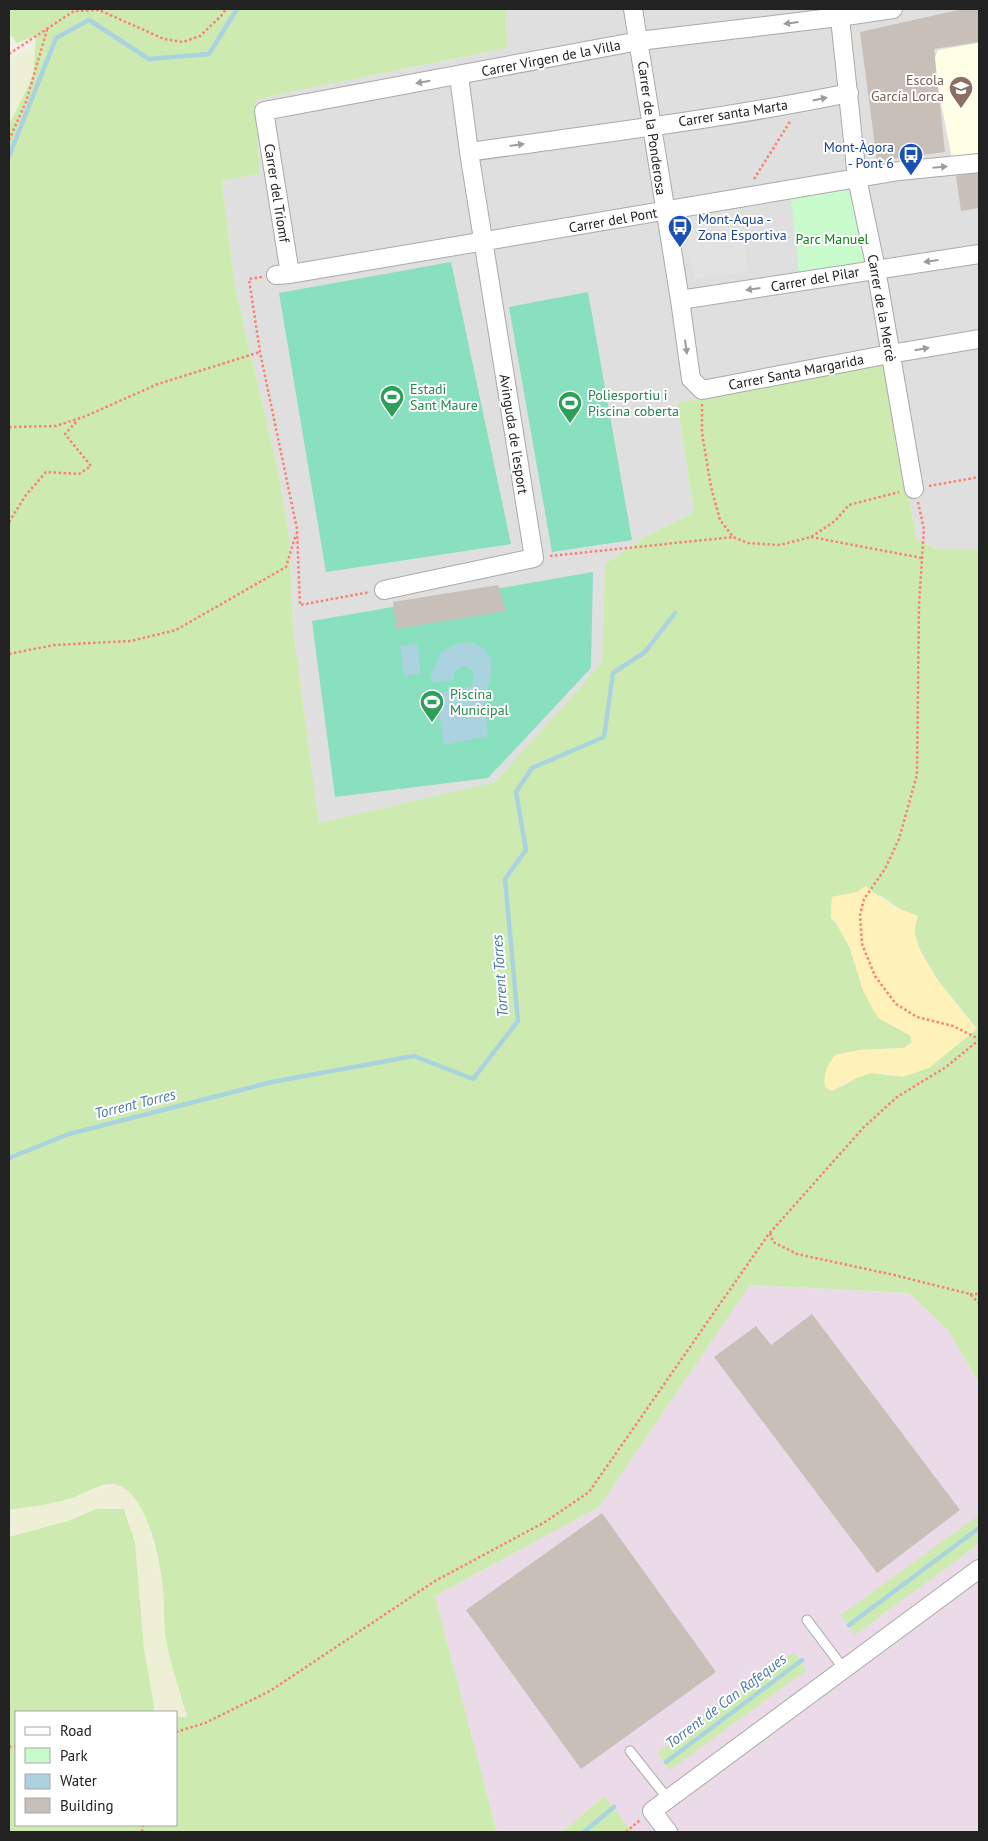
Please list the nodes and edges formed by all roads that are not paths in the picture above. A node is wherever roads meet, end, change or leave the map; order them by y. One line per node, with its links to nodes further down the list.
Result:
1 (633, 9): 4 (street, Carrer de la Ponderosa)
2 (893, 9): 3 (street, Carrer Virgen de la Villa)
3 (839, 13): 4 (street, Carrer Virgen de la Villa, one-way to 4); 6 (street, Carrer de la Mercè)
4 (639, 42): 5 (street, Carrer Virgen de la Villa); 8 (street, Carrer de la Ponderosa)
5 (459, 76): 7 (street, Carrer Virgen de la Villa, one-way to 7); 9 (street, Avinguda de l'esport)
6 (849, 93): 8 (street, Carrer santa Marta, one-way to 6); 11 (street, Carrer de la Mercè)
7 (264, 111): 16 (street, Carrer del Triomf)
8 (651, 126): 9 (street, Carrer santa Marta, one-way to 8); 12 (street, Carrer de la Ponderosa)
9 (469, 152): 13 (street, Avinguda de l'esport)
10 (979, 163): 11 (street, Carrer del Pont, one-way to 10)
11 (857, 178): 12 (street, Carrer del Pont); 15 (street, Carrer de la Mercè)
12 (664, 211): 13 (street, Carrer del Pont); 17 (street, Carrer de la Ponderosa)
13 (483, 242): 16 (street, Carrer del Pont); 22 (street, Avinguda de l'esport)
14 (979, 254): 15 (street, Carrer del Pilar, one-way to 15)
15 (876, 269): 17 (street, Carrer del Pilar, one-way to 17); 19 (street, Carrer de la Mercè)
16 (283, 274)
17 (680, 300): 20 (street, Carrer de la Ponderosa, one-way to 20)
18 (979, 339): 19 (street, Carrer Santa Margarida, one-way to 18)
19 (890, 354): 20 (street, Carrer Santa Margarida); 21 (street, Carrer de la Mercè)
20 (702, 390)
21 (914, 489)
22 (384, 590)
23 (979, 1569): 25 (street)
24 (807, 1620): 25 (lane)
25 (844, 1669): 27 (street)
26 (630, 1751): 27 (lane)
27 (668, 1799): 28 (street)
28 (668, 1832)

